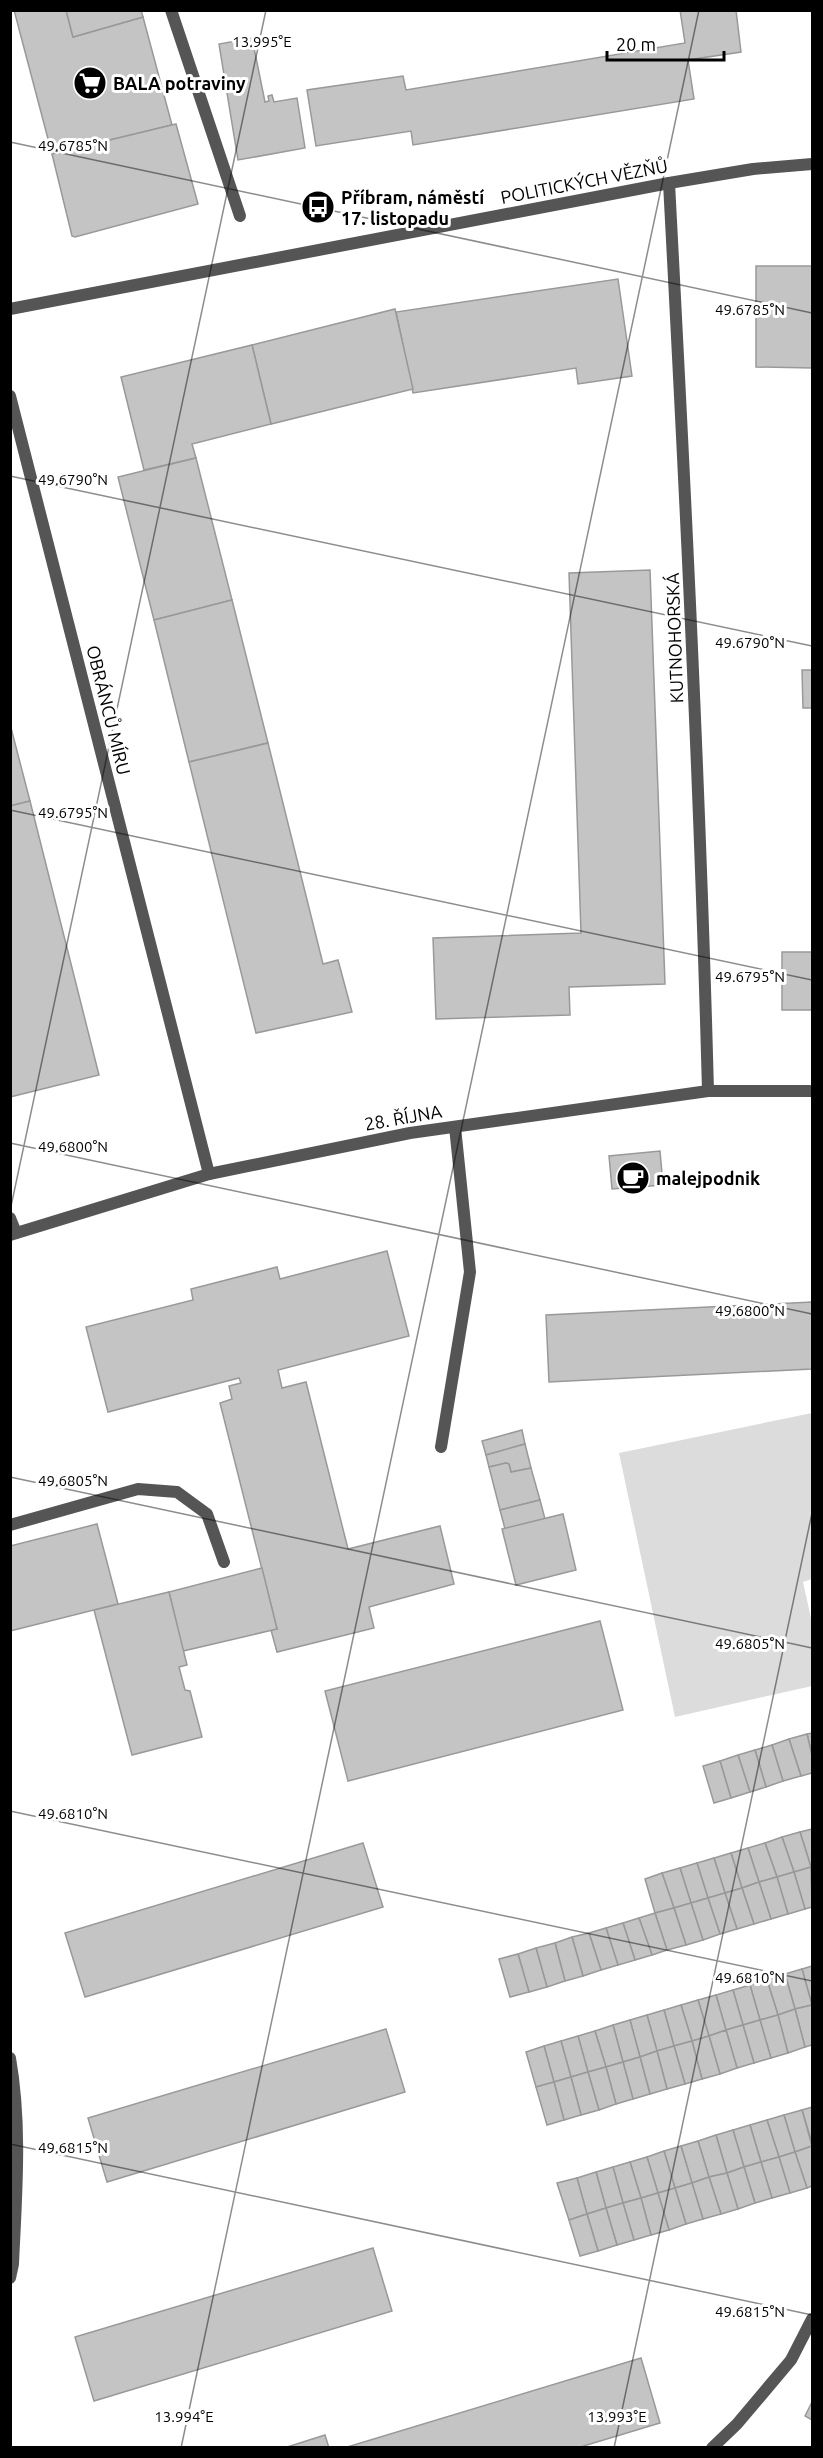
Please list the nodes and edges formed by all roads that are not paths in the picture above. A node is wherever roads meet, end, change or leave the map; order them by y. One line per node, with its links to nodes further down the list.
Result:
1 (171, 10): 4 (street)
2 (813, 164): 3 (street, POLITICKÝCH VĚZŇŮ)
3 (669, 183): 5 (street, POLITICKÝCH VĚZŇŮ); 7 (street, KUTNOHORSKÁ)
4 (240, 216)
5 (10, 309)
6 (10, 396): 10 (street, OBRÁNCŮ MÍRU)
7 (708, 1091): 8 (street, 28. ŘÍJNA); 9 (street, 28. ŘÍJNA)
8 (813, 1091)
9 (456, 1126): 10 (street, 28. ŘÍJNA); 13 (street)
10 (209, 1174): 12 (street, 28. ŘÍJNA)
11 (10, 1218): 12 (street)
12 (13, 1234)
13 (441, 1447)
14 (10, 1525): 15 (street)
15 (224, 1562)
16 (10, 2058): 17 (street)
17 (10, 2278)
18 (813, 2319): 19 (street)
19 (712, 2448)

